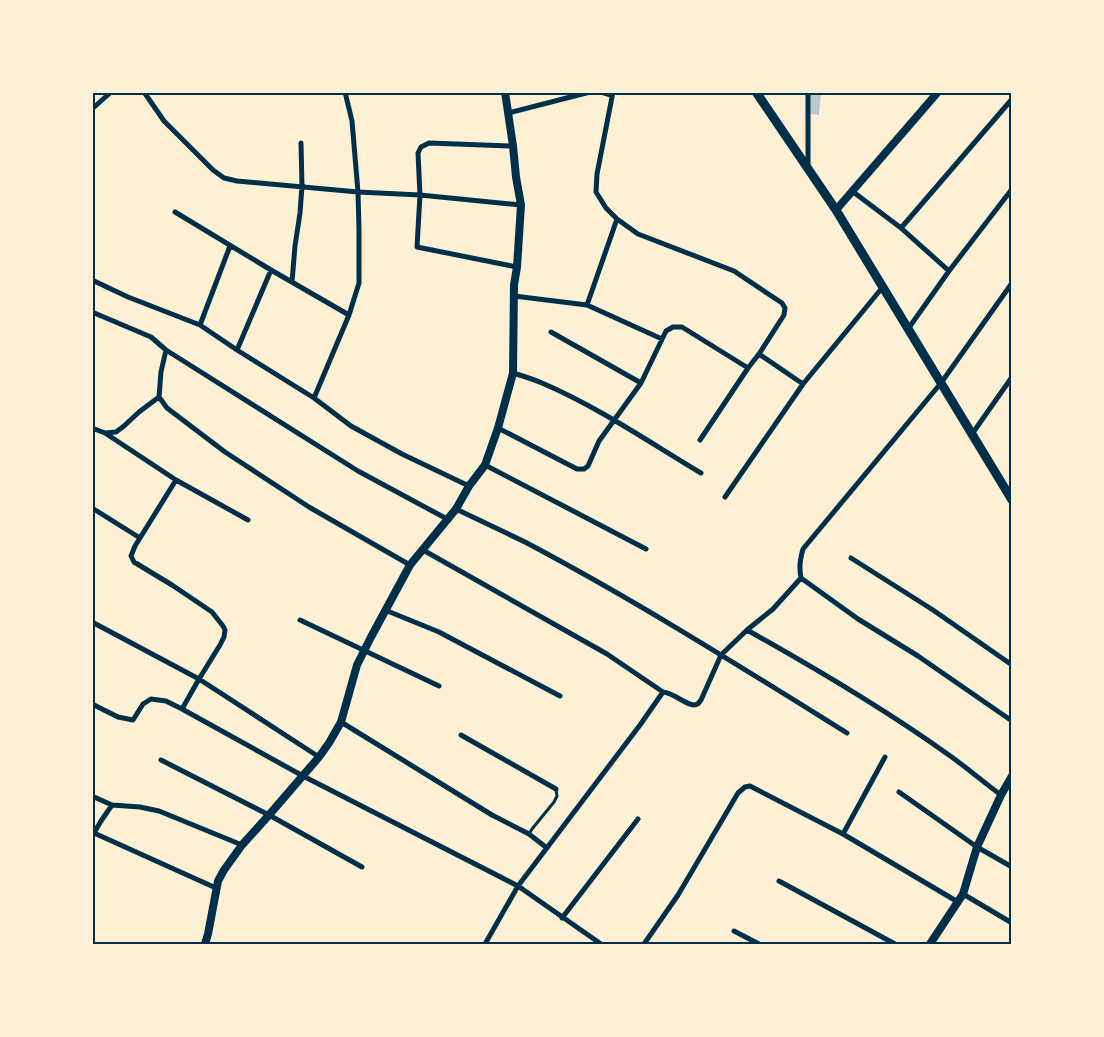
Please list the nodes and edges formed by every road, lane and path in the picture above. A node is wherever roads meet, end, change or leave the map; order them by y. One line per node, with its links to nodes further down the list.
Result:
1 (111, 92): 12 (street)
2 (144, 92): 17 (street)
3 (344, 92): 19 (street)
4 (505, 92): 13 (street)
5 (590, 92): 13 (street)
6 (601, 92): 10 (street)
7 (756, 92): 16 (main road)
8 (808, 92): 16 (street)
9 (938, 92): 20 (street)
10 (612, 94): 25 (street)
11 (1012, 99): 26 (street)
12 (92, 109)
13 (508, 113): 15 (street)
14 (301, 143): 17 (street)
15 (513, 146): 21 (street); 22 (street)
16 (808, 168): 23 (main road)
17 (302, 186): 19 (street); 32 (street)
18 (1012, 189): 30 (street)
19 (358, 192): 21 (street); 38 (street)
20 (852, 192): 23 (street); 26 (street)
21 (420, 195): 22 (street); 28 (street)
22 (521, 205): 28 (street)
23 (836, 210): 34 (main road)
24 (175, 212): 27 (street)
25 (617, 219): 36 (street); 45 (street)
26 (901, 228): 30 (street)
27 (230, 246): 29 (street); 39 (street)
28 (517, 267): 35 (street)
29 (271, 270): 32 (street); 44 (street)
30 (949, 271): 40 (street)
31 (92, 280): 39 (street)
32 (292, 282): 38 (street)
33 (1012, 283): 50 (street)
34 (882, 288): 40 (main road); 51 (street)
35 (514, 296): 36 (street); 47 (street)
36 (587, 305): 42 (street)
37 (92, 312): 43 (street)
38 (349, 314): 53 (street)
39 (200, 325): 44 (street)
40 (908, 329): 50 (main road)
41 (551, 332): 49 (street)
42 (662, 338): 46 (street); 49 (street)
43 (166, 350): 52 (street); 69 (street)
44 (237, 350): 53 (street)
45 (759, 354): 46 (street); 51 (street)
46 (748, 368): 59 (street)
47 (513, 373): 54 (street); 56 (street)
48 (1012, 378): 58 (street)
49 (642, 383): 54 (street)
50 (941, 383): 58 (main road); 75 (street)
51 (803, 384): 64 (street)
52 (159, 397): 57 (street); 74 (street)
53 (314, 398): 63 (street)
54 (614, 420): 56 (street); 61 (street)
55 (92, 428): 57 (street)
56 (498, 428): 60 (street)
57 (105, 433): 62 (street)
58 (972, 434): 65 (main road)
59 (700, 440)
60 (485, 465): 63 (street); 71 (street)
61 (701, 473)
62 (176, 480): 68 (street); 70 (street)
63 (469, 486): 67 (street)
64 (725, 497)
65 (1012, 500)
66 (92, 508): 70 (street)
67 (456, 509): 69 (street); 81 (street)
68 (248, 520)
69 (448, 520): 72 (street)
70 (140, 538): 83 (street)
71 (646, 549)
72 (423, 550): 74 (street); 85 (street)
73 (851, 558): 82 (street)
74 (410, 565): 76 (street)
75 (801, 578): 79 (street); 89 (street)
76 (385, 610): 80 (street); 86 (street)
77 (300, 620): 80 (street)
78 (92, 622): 83 (street)
79 (747, 630): 81 (street); 100 (street)
80 (364, 650): 84 (street); 90 (street)
81 (721, 655): 85 (street); 91 (street)
82 (1012, 665)
83 (199, 679): 88 (street); 93 (street)
84 (439, 686)
85 (663, 692): 110 (street)
86 (560, 696)
87 (92, 704): 88 (street)
88 (182, 709): 96 (street)
89 (1012, 721)
90 (341, 722): 93 (street); 106 (street)
91 (847, 733)
92 (461, 735): 98 (street)
93 (319, 757): 96 (street)
94 (885, 757): 107 (street)
95 (161, 760): 103 (street)
96 (303, 776): 103 (street); 114 (street)
97 (1012, 776): 100 (street)
98 (556, 789): 106 (lane)
99 (899, 792): 109 (street)
100 (1001, 795): 109 (street)
101 (92, 796): 102 (street)
102 (112, 805): 105 (street); 108 (street)
103 (269, 815): 108 (street); 111 (street)
104 (638, 819): 118 (street)
105 (93, 834): 115 (street)
106 (529, 834): 110 (street)
107 (843, 834): 117 (street); 124 (street)
108 (242, 845): 115 (street)
109 (977, 847): 112 (street); 116 (street)
110 (547, 848): 114 (street)
111 (362, 867)
112 (1012, 867)
113 (779, 882): 126 (street)
114 (518, 886): 118 (street); 122 (street)
115 (216, 888): 121 (street)
116 (963, 894): 117 (street); 119 (street)
117 (958, 902): 127 (street)
118 (562, 918): 123 (street)
119 (1012, 923)
120 (734, 931): 125 (street)
121 (204, 944)
122 (485, 944)
123 (601, 944)
124 (644, 944)
125 (759, 944)
126 (895, 944)
127 (930, 944)

